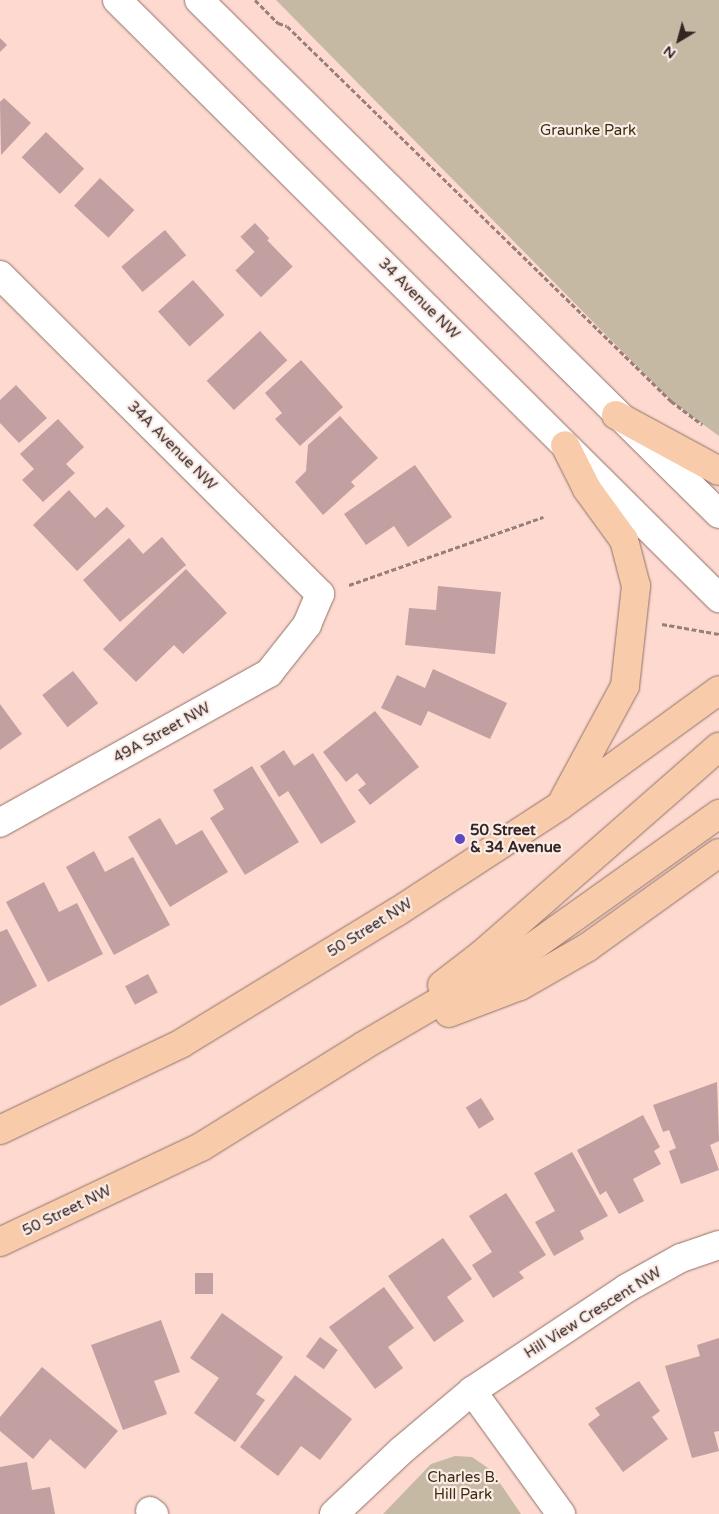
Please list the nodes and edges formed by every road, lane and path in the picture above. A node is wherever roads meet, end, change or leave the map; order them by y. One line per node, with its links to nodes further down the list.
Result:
1 (117, 0): 7 (main road, 34 Avenue NW)
2 (199, 0): 5 (main road)
3 (255, 0): 6 (path)
4 (0, 275): 11 (main road, 34A Avenue NW)
5 (616, 415): 8 (main road); 9 (main road)
6 (709, 429)
7 (565, 445): 12 (main road, 34 Avenue NW); 17 (main road)
8 (719, 471)
9 (719, 514)
10 (544, 517): 11 (path)
11 (320, 594): 19 (main road, 49A Street NW)
12 (719, 598)
13 (654, 623): 14 (path)
14 (719, 634)
15 (719, 690): 17 (main road, 50 Street NW)
16 (719, 747): 21 (main road)
17 (561, 805): 22 (main road, 50 Street NW)
18 (719, 814): 21 (main road, 50 Street NW)
19 (0, 822)
20 (719, 853): 23 (main road)
21 (363, 1046): 23 (main road, 50 Street NW)
22 (0, 1130)
23 (201, 1147): 24 (main road, 50 Street NW)
24 (0, 1242)
25 (719, 1245): 26 (main road, Hill View Crescent NW)
26 (472, 1391): 27 (main road, Hill View Crescent NW); 28 (main road)
27 (334, 1514)
28 (560, 1514)

